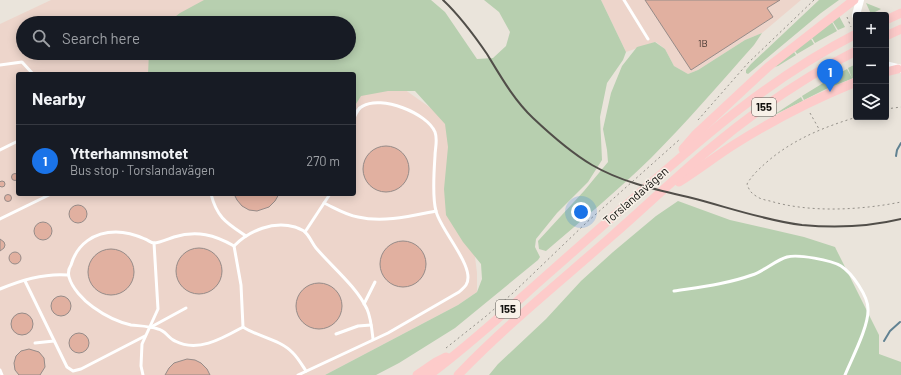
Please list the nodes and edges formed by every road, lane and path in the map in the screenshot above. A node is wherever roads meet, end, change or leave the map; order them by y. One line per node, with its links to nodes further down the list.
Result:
1 (624, 0): 11 (lane)
2 (814, 0): 24 (path)
3 (854, 0): 29 (main road)
4 (860, 0): 5 (street)
5 (857, 12)
6 (901, 13): 7 (main road)
7 (889, 19)
8 (901, 29): 9 (main road)
9 (889, 35)
10 (853, 36): 29 (main road, Torslandavägen / 155)
11 (648, 39)
12 (853, 53): 30 (main road, Torslandavägen / 155)
13 (0, 65): 17 (lane)
14 (889, 66): 15 (street)
15 (899, 69): 16 (main road)
16 (889, 71)
17 (31, 72)
18 (853, 83): 19 (main road)
19 (806, 105): 25 (path); 30 (main road)
20 (901, 107): 21 (path)
21 (889, 109)
22 (356, 113): 36 (lane)
23 (853, 118): 25 (path)
24 (698, 120)
25 (819, 129): 34 (path)
26 (679, 141): 58 (path)
27 (16, 142): 28 (lane)
28 (0, 150)
29 (666, 170): 57 (main road, Torslandavägen / 155)
30 (678, 179): 59 (main road, Torslandavägen / 155)
31 (47, 196): 37 (lane)
32 (212, 196): 39 (lane)
33 (329, 196): 35 (lane)
34 (901, 202)
35 (324, 203): 36 (lane); 38 (lane)
36 (436, 211): 54 (lane)
37 (0, 219)
38 (305, 232): 39 (lane); 47 (lane)
39 (246, 236): 41 (lane)
40 (154, 243): 41 (lane); 42 (lane); 50 (lane)
41 (234, 246): 51 (lane)
42 (68, 275): 43 (lane); 50 (lane)
43 (26, 280): 45 (lane); 55 (lane)
44 (375, 282): 47 (lane)
45 (0, 289)
46 (674, 291): 69 (lane)
47 (364, 304): 49 (lane)
48 (186, 308): 50 (lane)
49 (371, 325): 52 (lane); 54 (lane)
50 (151, 327): 51 (lane); 53 (lane)
51 (243, 327): 61 (lane)
52 (336, 334)
53 (145, 336): 55 (lane); 63 (lane)
54 (373, 339): 61 (lane)
55 (54, 341): 56 (lane)
56 (35, 343)
57 (462, 349): 65 (main road, 155); 66 (main road, Torslandavägen / 155)
58 (444, 350)
59 (477, 356): 67 (main road, Torslandavägen / 155); 68 (main road)
60 (0, 370): 62 (lane)
61 (306, 371): 64 (lane)
62 (2, 375)
63 (143, 375)
64 (298, 375)
65 (417, 375)
66 (429, 375)
67 (458, 375)
68 (464, 375)
69 (845, 375)

